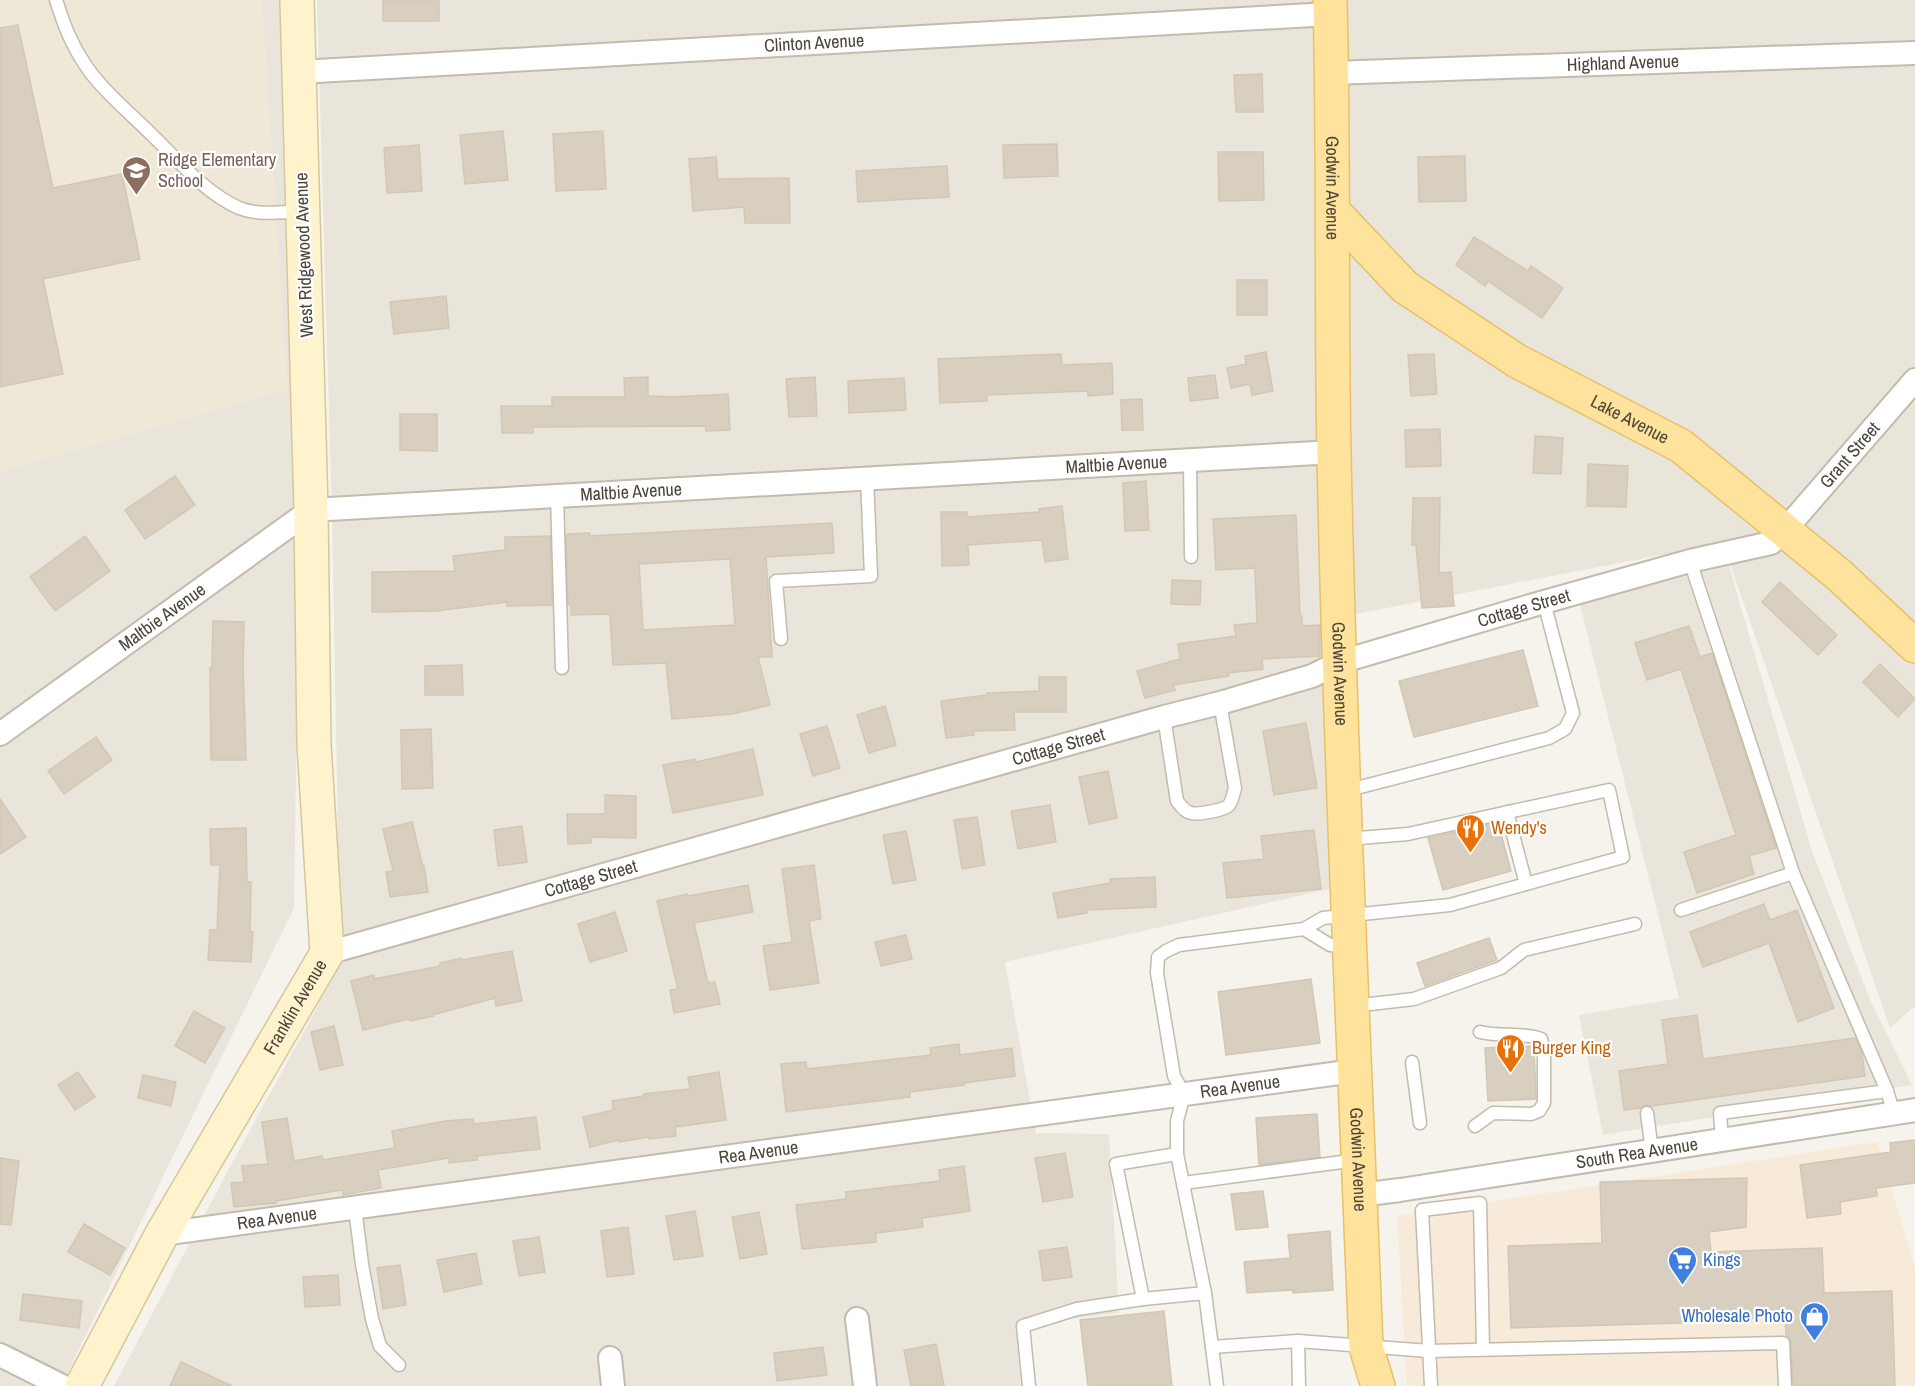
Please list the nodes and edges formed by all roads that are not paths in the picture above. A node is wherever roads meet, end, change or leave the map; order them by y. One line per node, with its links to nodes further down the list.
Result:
1 (56, 0): 7 (lane)
2 (297, 0): 5 (street, West Ridgewood Avenue)
3 (1330, 7): 5 (street, Clinton Avenue); 6 (main road, Godwin Avenue)
4 (1915, 53): 6 (street, Highland Avenue)
5 (299, 72): 7 (street, West Ridgewood Avenue)
6 (1331, 73): 8 (main road, Godwin Avenue)
7 (303, 211): 14 (street, West Ridgewood Avenue)
8 (1333, 211): 10 (main road, Godwin Avenue); 15 (main road, Lake Avenue)
9 (1915, 380): 15 (street, Grant Street)
10 (1334, 452): 11 (street, Maltbie Avenue); 21 (main road, Godwin Avenue)
11 (1190, 459): 12 (street, Maltbie Avenue); 16 (lane)
12 (867, 477): 13 (street, Maltbie Avenue); 20 (lane)
13 (557, 495): 14 (street, Maltbie Avenue); 22 (lane)
14 (312, 510): 25 (street, Maltbie Avenue); 35 (street, Franklin Avenue)
15 (1785, 530): 17 (street, Cottage Street); 19 (main road, Lake Avenue)
16 (1191, 556)
17 (1690, 561): 18 (street, Cottage Street); 29 (lane)
18 (1544, 602): 21 (street, Cottage Street); 26 (lane)
19 (1910, 635)
20 (781, 639)
21 (1340, 662): 23 (street, Cottage Street); 26 (main road, Godwin Avenue)
22 (562, 668)
23 (1220, 704): 24 (street, Cottage Street); 24 (lane)
24 (1164, 717): 35 (street, Cottage Street)
25 (0, 734)
26 (1344, 791): 28 (main road, Godwin Avenue)
27 (1508, 812): 28 (lane); 30 (lane); 30 (lane)
28 (1346, 839): 34 (main road, Godwin Avenue)
29 (1793, 873): 31 (lane); 40 (lane)
30 (1526, 884): 34 (lane)
31 (1681, 910)
32 (1635, 924): 36 (lane)
33 (1304, 929): 34 (lane); 34 (lane); 41 (lane)
34 (1349, 930): 36 (main road, Godwin Avenue)
35 (327, 953): 55 (street, Franklin Avenue)
36 (1352, 1006): 39 (main road, Godwin Avenue)
37 (1480, 1032): 45 (lane)
38 (1412, 1062): 44 (lane)
39 (1354, 1071): 41 (street, Rea Avenue); 49 (main road, Godwin Avenue)
40 (1887, 1091): 42 (lane); 46 (lane)
41 (1184, 1094): 48 (lane); 53 (street, Rea Avenue)
42 (1904, 1112): 46 (street, South Rea Avenue)
43 (1647, 1113): 47 (lane)
44 (1420, 1123)
45 (1475, 1126)
46 (1722, 1140): 47 (street, South Rea Avenue)
47 (1652, 1151): 50 (street, South Rea Avenue)
48 (1177, 1154): 51 (lane); 57 (lane)
49 (1357, 1160): 51 (lane); 52 (main road, Godwin Avenue)
50 (1444, 1182): 52 (street, South Rea Avenue); 54 (lane)
51 (1184, 1183): 56 (lane)
52 (1359, 1195): 61 (main road, Godwin Avenue)
53 (355, 1208): 55 (street, Rea Avenue); 66 (lane)
54 (1443, 1208): 62 (lane); 63 (lane)
55 (162, 1234): 68 (street, Franklin Avenue)
56 (1205, 1293): 57 (lane); 60 (lane)
57 (1143, 1299): 71 (lane)
58 (857, 1319): 70 (street)
59 (1298, 1341): 60 (lane); 61 (lane); 73 (lane)
60 (1212, 1347): 72 (lane)
61 (1366, 1347): 63 (lane); 74 (main road, Godwin Avenue); 75 (main road, Godwin Avenue)
62 (1483, 1349): 63 (lane); 77 (lane)
63 (1429, 1351): 76 (lane)
64 (0, 1355): 67 (street)
65 (610, 1358): 69 (street)
66 (399, 1365)
67 (62, 1386)
68 (82, 1386)
69 (614, 1386)
70 (865, 1386)
71 (1029, 1386)
72 (1217, 1386)
73 (1299, 1386)
74 (1353, 1386)
75 (1378, 1386)
76 (1431, 1386)
77 (1785, 1386)

